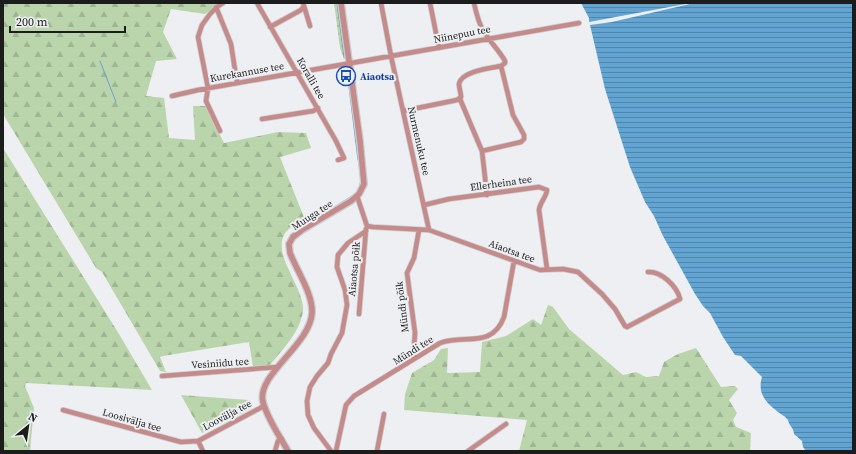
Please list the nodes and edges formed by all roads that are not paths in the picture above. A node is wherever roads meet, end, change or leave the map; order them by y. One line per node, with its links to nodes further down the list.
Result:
1 (223, 3): 8 (street)
2 (257, 3): 11 (street, Koralli tee)
3 (341, 3): 15 (street)
4 (381, 3): 14 (street, Nurmenuku tee)
5 (430, 3): 13 (street)
6 (474, 3): 12 (street)
7 (303, 5): 10 (street); 11 (street)
8 (216, 8): 18 (street); 19 (street)
9 (578, 23): 12 (street, Niinepuu tee)
10 (310, 26)
11 (270, 27): 17 (street, Koralli tee)
12 (489, 38): 13 (street, Niinepuu tee); 16 (street)
13 (439, 48): 14 (street, Niinepuu tee)
14 (391, 56): 15 (street, Niinepuu tee); 23 (street, Nurmenuku tee)
15 (350, 63): 17 (street, Kurekannuse tee); 29 (street)
16 (501, 66): 21 (street); 26 (street)
17 (297, 72): 18 (street, Kurekannuse tee); 22 (street, Koralli tee)
18 (237, 83): 19 (street, Kurekannuse tee)
19 (208, 88): 20 (street, Kurekannuse tee); 25 (street)
20 (172, 96)
21 (460, 99): 23 (street); 26 (street)
22 (318, 108): 24 (street); 27 (street, Koralli tee)
23 (403, 111): 30 (street, Nurmenuku tee)
24 (262, 119)
25 (220, 131)
26 (482, 151): 28 (street)
27 (338, 160)
28 (487, 195): 30 (street, Ellerheina tee); 36 (street, Ellerheina tee)
29 (357, 196): 31 (street); 40 (street, Muuga tee)
30 (424, 205): 33 (street, Nurmenuku tee)
31 (367, 226): 32 (street, Aiaotsa tee); 34 (street, Aiaotsa põik)
32 (419, 230): 33 (street, Aiaotsa tee); 39 (street, Mündi põik)
33 (429, 230): 35 (street, Aiaotsa tee)
34 (366, 231): 38 (street, Aiaotsa põik); 51 (street)
35 (514, 260): 36 (street, Aiaotsa tee); 39 (street, Mündi tee)
36 (548, 269): 37 (street, Aiaotsa tee)
37 (648, 272)
38 (359, 314)
39 (413, 360): 52 (street, Mündi tee)
40 (278, 367): 41 (street, Vesiniidu tee); 42 (street, Muuga tee)
41 (162, 376)
42 (264, 406): 46 (street, Muuga tee); 47 (street, Loovälja tee)
43 (63, 410): 47 (street, Loosivälja tee)
44 (384, 414): 53 (street)
45 (506, 424): 54 (street)
46 (282, 439): 49 (street); 50 (street, Muuga tee)
47 (198, 441): 48 (street)
48 (203, 451)
49 (275, 451)
50 (288, 451)
51 (331, 451)
52 (336, 451)
53 (377, 451)
54 (468, 451)

